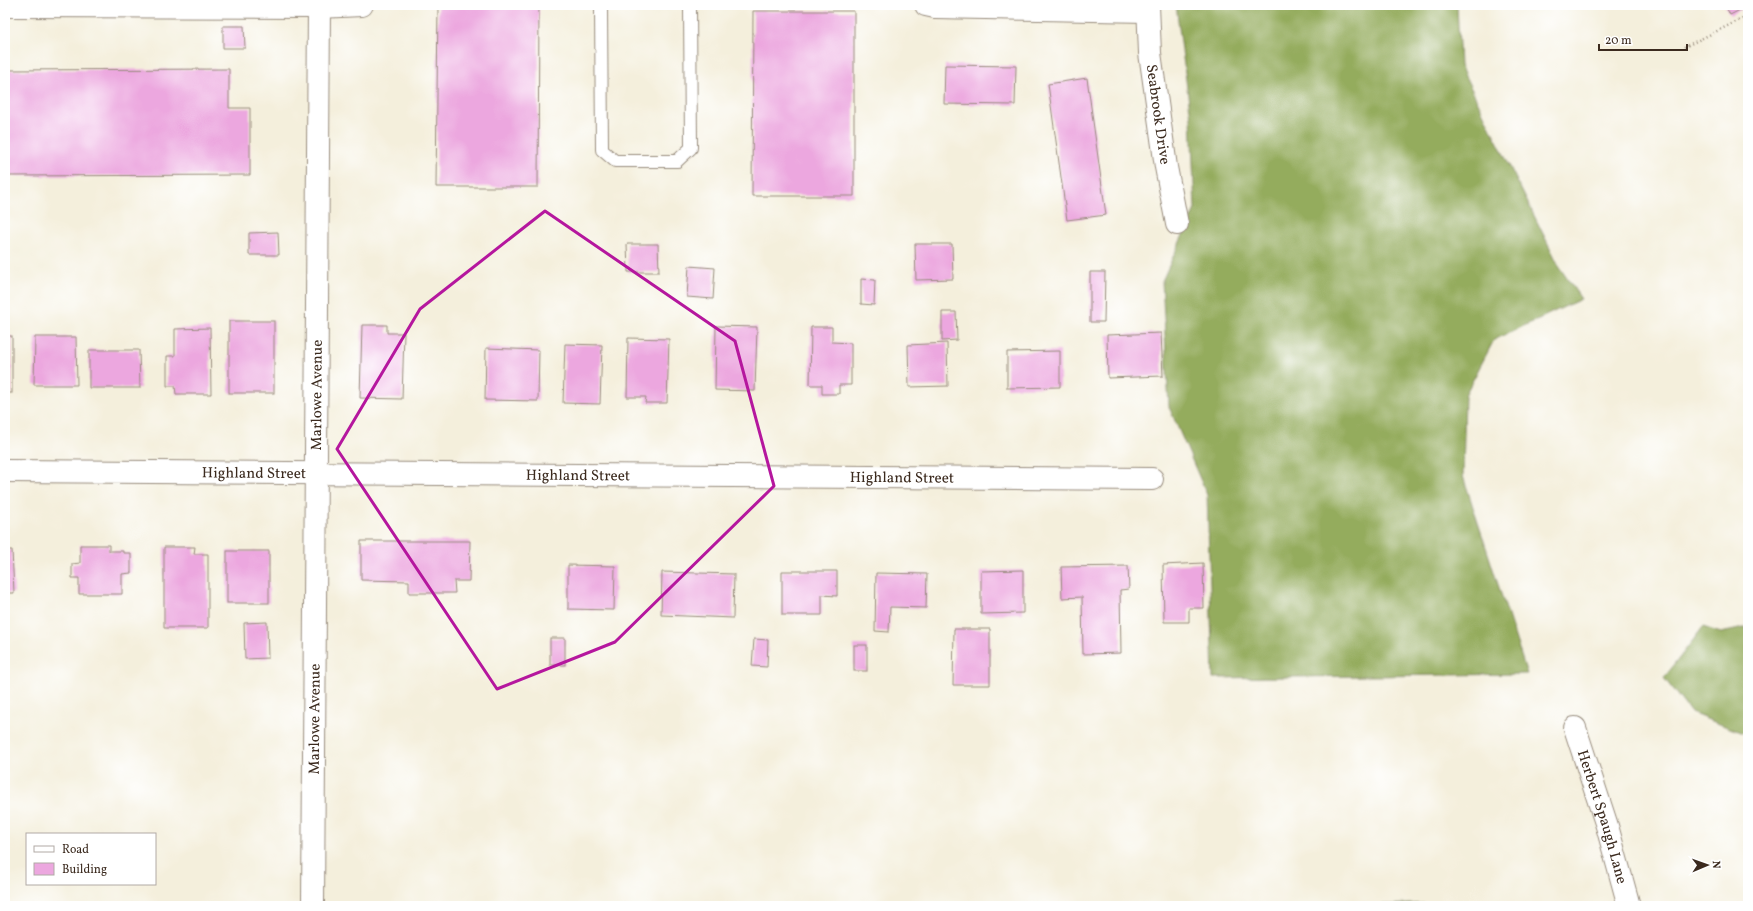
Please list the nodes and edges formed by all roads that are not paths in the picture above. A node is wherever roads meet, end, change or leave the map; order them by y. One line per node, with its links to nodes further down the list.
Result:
1 (362, 5): 6 (street)
2 (601, 5): 3 (lane)
3 (690, 5)
4 (926, 5): 7 (street)
5 (5, 6): 6 (street)
6 (319, 6): 10 (street, Marlowe Avenue)
7 (1148, 8): 8 (street, Seabrook Drive)
8 (1177, 224)
9 (5, 471): 10 (street, Highland Street)
10 (316, 474): 11 (street, Highland Street); 13 (street, Marlowe Avenue)
11 (1152, 479)
12 (1575, 728): 14 (street, Herbert Spaugh Lane)
13 (313, 906)
14 (1629, 906)

